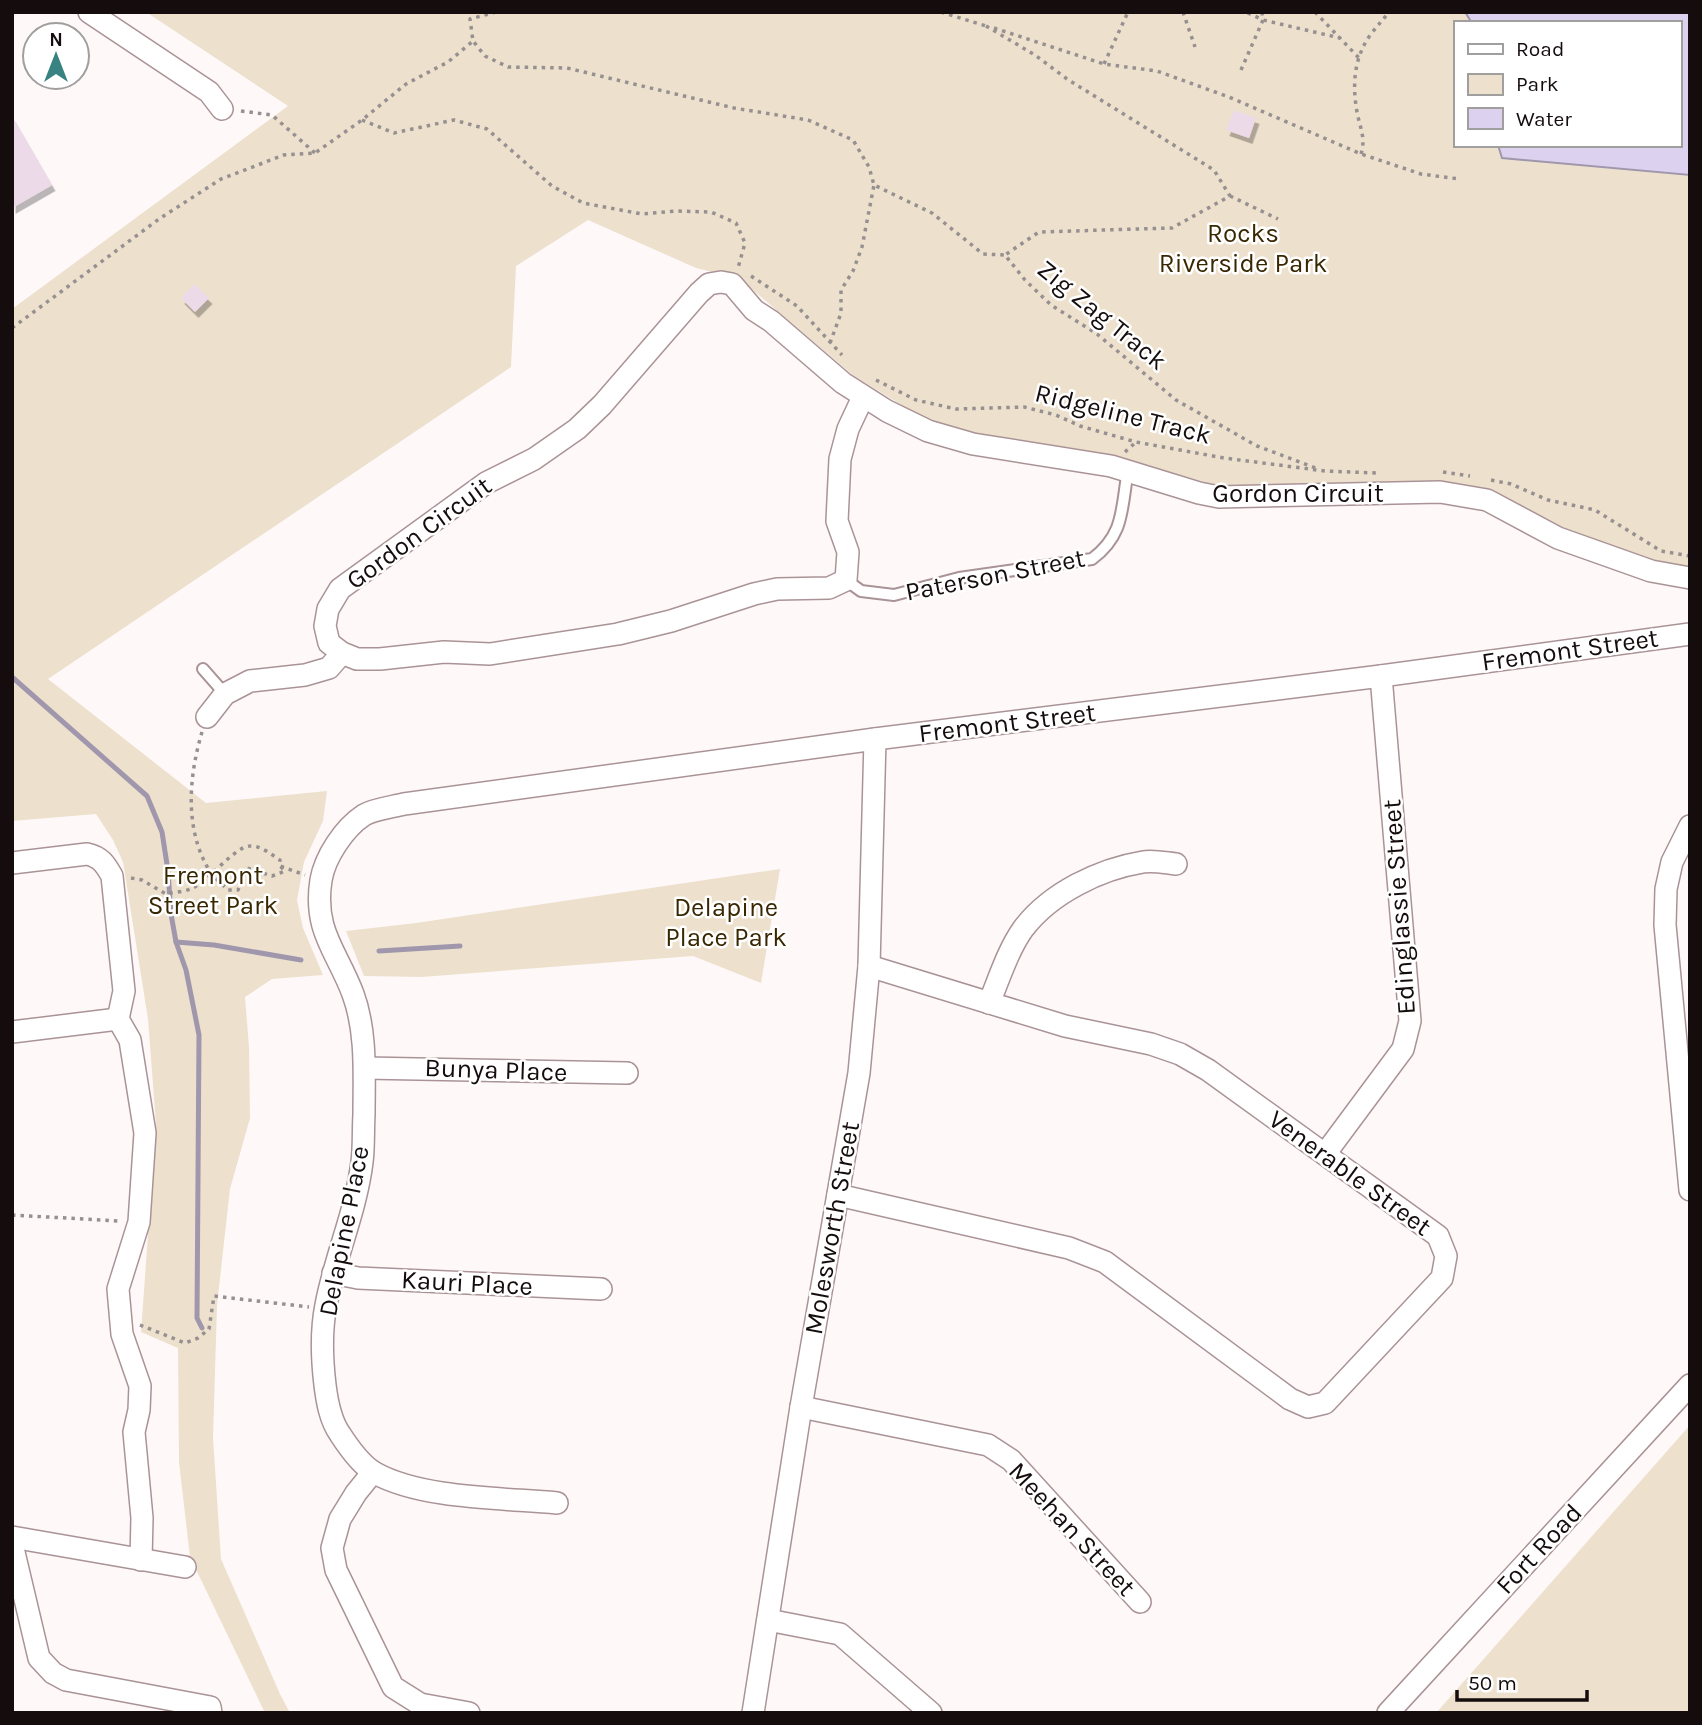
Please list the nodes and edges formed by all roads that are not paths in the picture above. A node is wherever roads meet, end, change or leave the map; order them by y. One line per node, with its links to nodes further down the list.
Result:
1 (89, 12): 2 (street)
2 (222, 109)
3 (863, 397): 4 (street, Gordon Circuit); 6 (street); 8 (street, Gordon Circuit)
4 (1128, 470): 5 (street, Gordon Circuit); 6 (lane, Paterson Street)
5 (1690, 578)
6 (846, 580): 8 (street)
7 (1690, 634): 10 (street, Fremont Street)
8 (342, 653): 11 (street)
9 (203, 669): 11 (lane)
10 (1381, 676): 13 (street, Fremont Street); 24 (street, Edinglassie Street)
11 (225, 694): 12 (street)
12 (206, 717)
13 (875, 739): 15 (street, Fremont Street); 18 (street, Molesworth Street)
14 (1690, 827): 25 (street)
15 (337, 841): 22 (street, Delapine Place)
16 (12, 863): 20 (street)
17 (1176, 864): 19 (street)
18 (869, 966): 19 (street, Venerable Street); 26 (street, Molesworth Street)
19 (989, 1003): 24 (street, Venerable Street)
20 (118, 1019): 21 (street); 35 (street)
21 (12, 1032)
22 (365, 1068): 23 (street, Bunya Place); 27 (street, Delapine Place)
23 (627, 1073)
24 (1325, 1154): 26 (street, Venerable Street)
25 (1690, 1190)
26 (838, 1195): 30 (street, Molesworth Street)
27 (334, 1273): 28 (street, Kauri Place); 31 (street, Delapine Place)
28 (601, 1289)
29 (1690, 1385): 43 (street, Fort Road)
30 (801, 1407): 37 (street, Meehan Street); 38 (street, Molesworth Street)
31 (373, 1472): 32 (street, Delapine Place); 40 (street)
32 (557, 1503)
33 (12, 1537): 35 (street)
34 (12, 1544): 39 (street)
35 (141, 1560): 36 (street)
36 (185, 1567)
37 (1140, 1602)
38 (768, 1620): 41 (street, Molesworth Street); 42 (street)
39 (211, 1713)
40 (469, 1713)
41 (753, 1713)
42 (931, 1713)
43 (1388, 1713)

